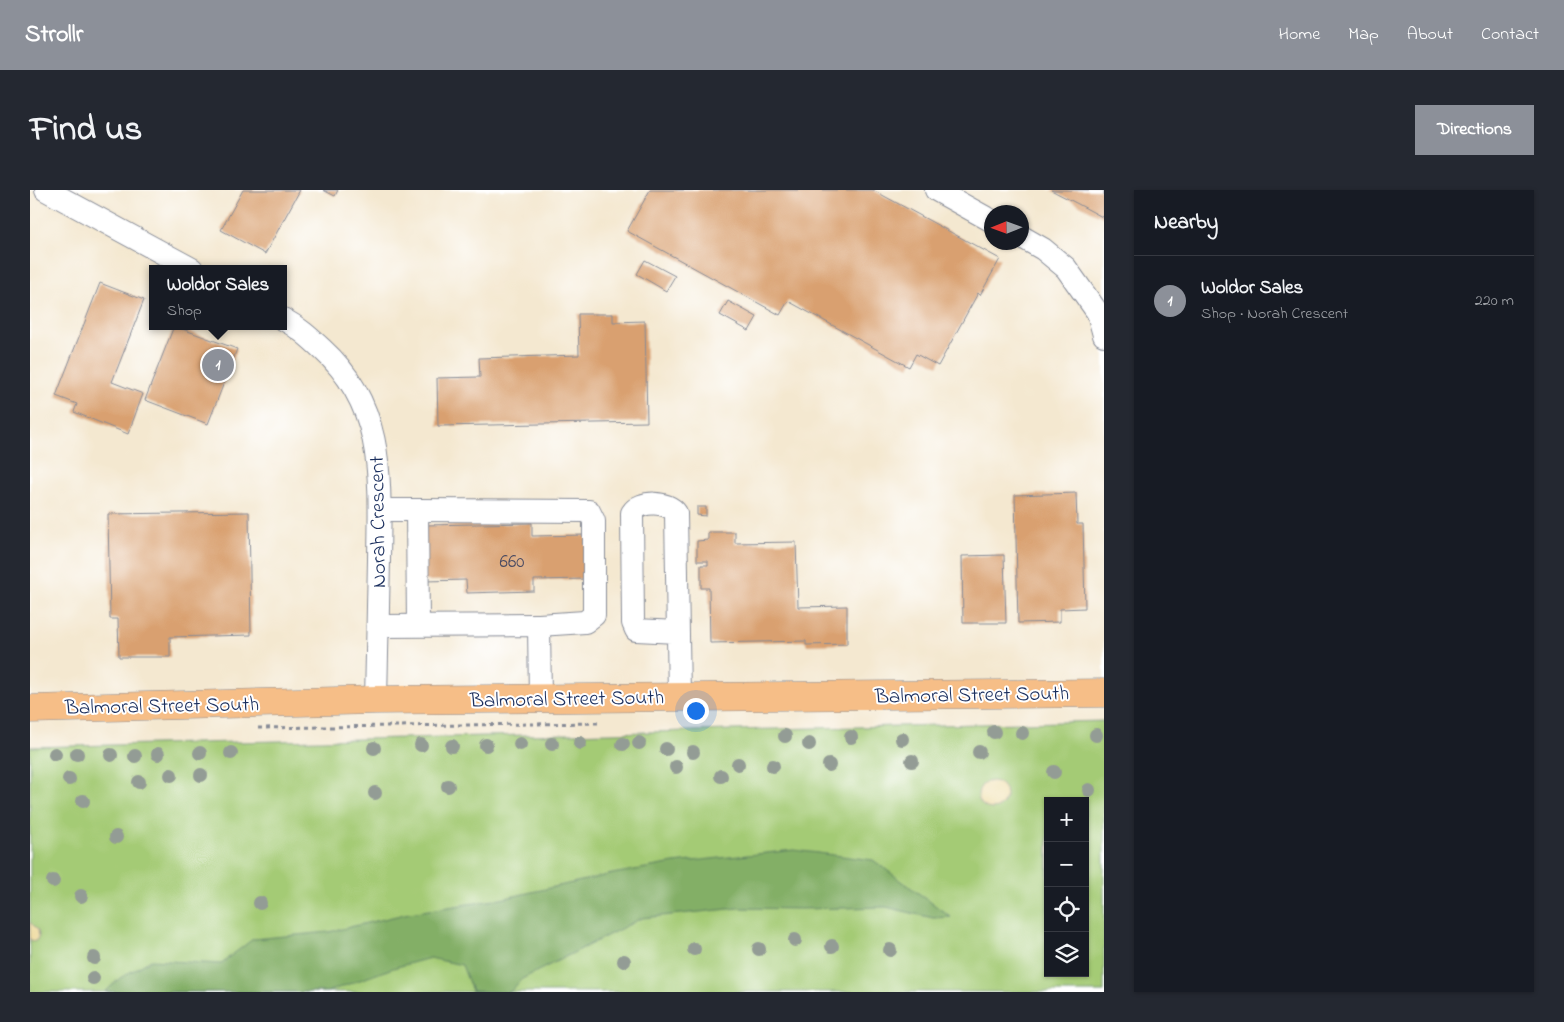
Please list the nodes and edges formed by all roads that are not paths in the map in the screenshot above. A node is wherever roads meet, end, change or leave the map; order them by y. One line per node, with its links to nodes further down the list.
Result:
1 (936, 190): 3 (street)
2 (54, 191): 5 (street)
3 (984, 217)
4 (1029, 241): 7 (street)
5 (185, 265)
6 (287, 321): 8 (street, Norah Crescent)
7 (1104, 335)
8 (380, 510): 9 (street); 11 (street, Norah Crescent)
9 (417, 510): 10 (street); 12 (street)
10 (539, 625): 12 (street); 16 (street)
11 (378, 626): 12 (street); 17 (street, Norah Crescent)
12 (418, 626)
13 (677, 632): 13 (street); 15 (street)
14 (1104, 693): 15 (main road, Balmoral Street South)
15 (679, 697): 16 (main road, Balmoral Street South)
16 (540, 698): 17 (main road, Balmoral Street South)
17 (376, 700): 18 (main road, Balmoral Street South)
18 (30, 709)

